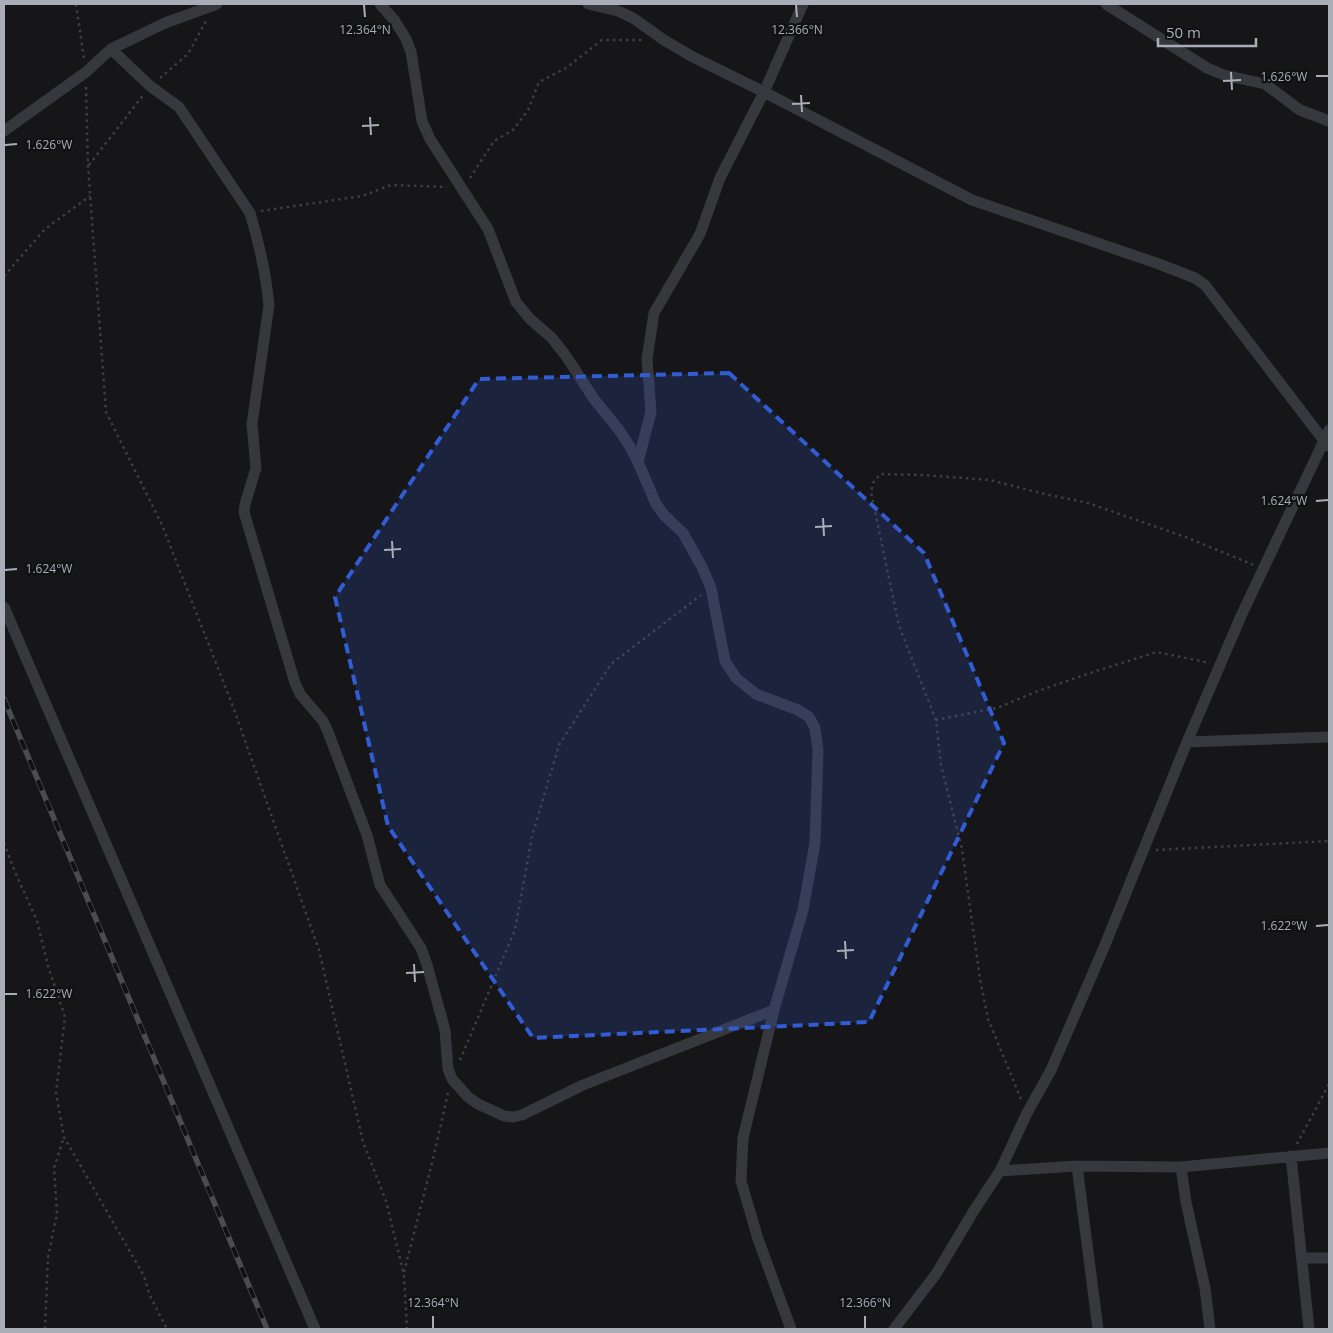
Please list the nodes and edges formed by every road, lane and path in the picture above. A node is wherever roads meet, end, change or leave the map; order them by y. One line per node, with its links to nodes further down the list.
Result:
1 (76, 4): 9 (path)
2 (217, 4): 8 (street)
3 (380, 4): 13 (street)
4 (588, 4): 7 (street)
5 (803, 4): 10 (street)
6 (1106, 4): 11 (street)
7 (664, 40): 10 (street); 13 (path)
8 (111, 49): 9 (street); 15 (street)
9 (86, 72): 12 (street); 14 (path)
10 (764, 92): 17 (street); 18 (street)
11 (1329, 121)
12 (4, 131)
13 (462, 189): 15 (path); 18 (street)
14 (90, 196): 16 (path); 41 (path)
15 (250, 213): 30 (street)
16 (4, 276)
17 (1328, 439): 19 (street)
18 (638, 462): 20 (street)
19 (1263, 568): 23 (path); 25 (street)
20 (710, 588): 29 (street); 30 (path)
21 (4, 607): 44 (street)
22 (1211, 663): 23 (path)
23 (936, 720): 32 (path)
24 (1329, 737): 25 (street)
25 (1187, 742): 28 (street)
26 (1329, 841): 28 (path)
27 (4, 844): 33 (path)
28 (1143, 850): 32 (street)
29 (774, 1010): 30 (street); 46 (street)
30 (452, 1079): 41 (path)
31 (1329, 1084): 35 (path)
32 (1027, 1114): 38 (street)
33 (64, 1137): 42 (path); 43 (path)
34 (1329, 1153): 35 (street)
35 (1291, 1156): 37 (street); 39 (street)
36 (1077, 1166): 37 (street); 38 (street); 48 (street)
37 (1181, 1166): 49 (street)
38 (1000, 1170): 47 (street)
39 (1302, 1258): 40 (street); 50 (street)
40 (1329, 1258)
41 (404, 1275): 45 (path)
42 (45, 1329)
43 (167, 1329)
44 (315, 1329)
45 (407, 1329)
46 (791, 1329)
47 (894, 1329)
48 (1098, 1329)
49 (1210, 1329)
50 (1309, 1329)

